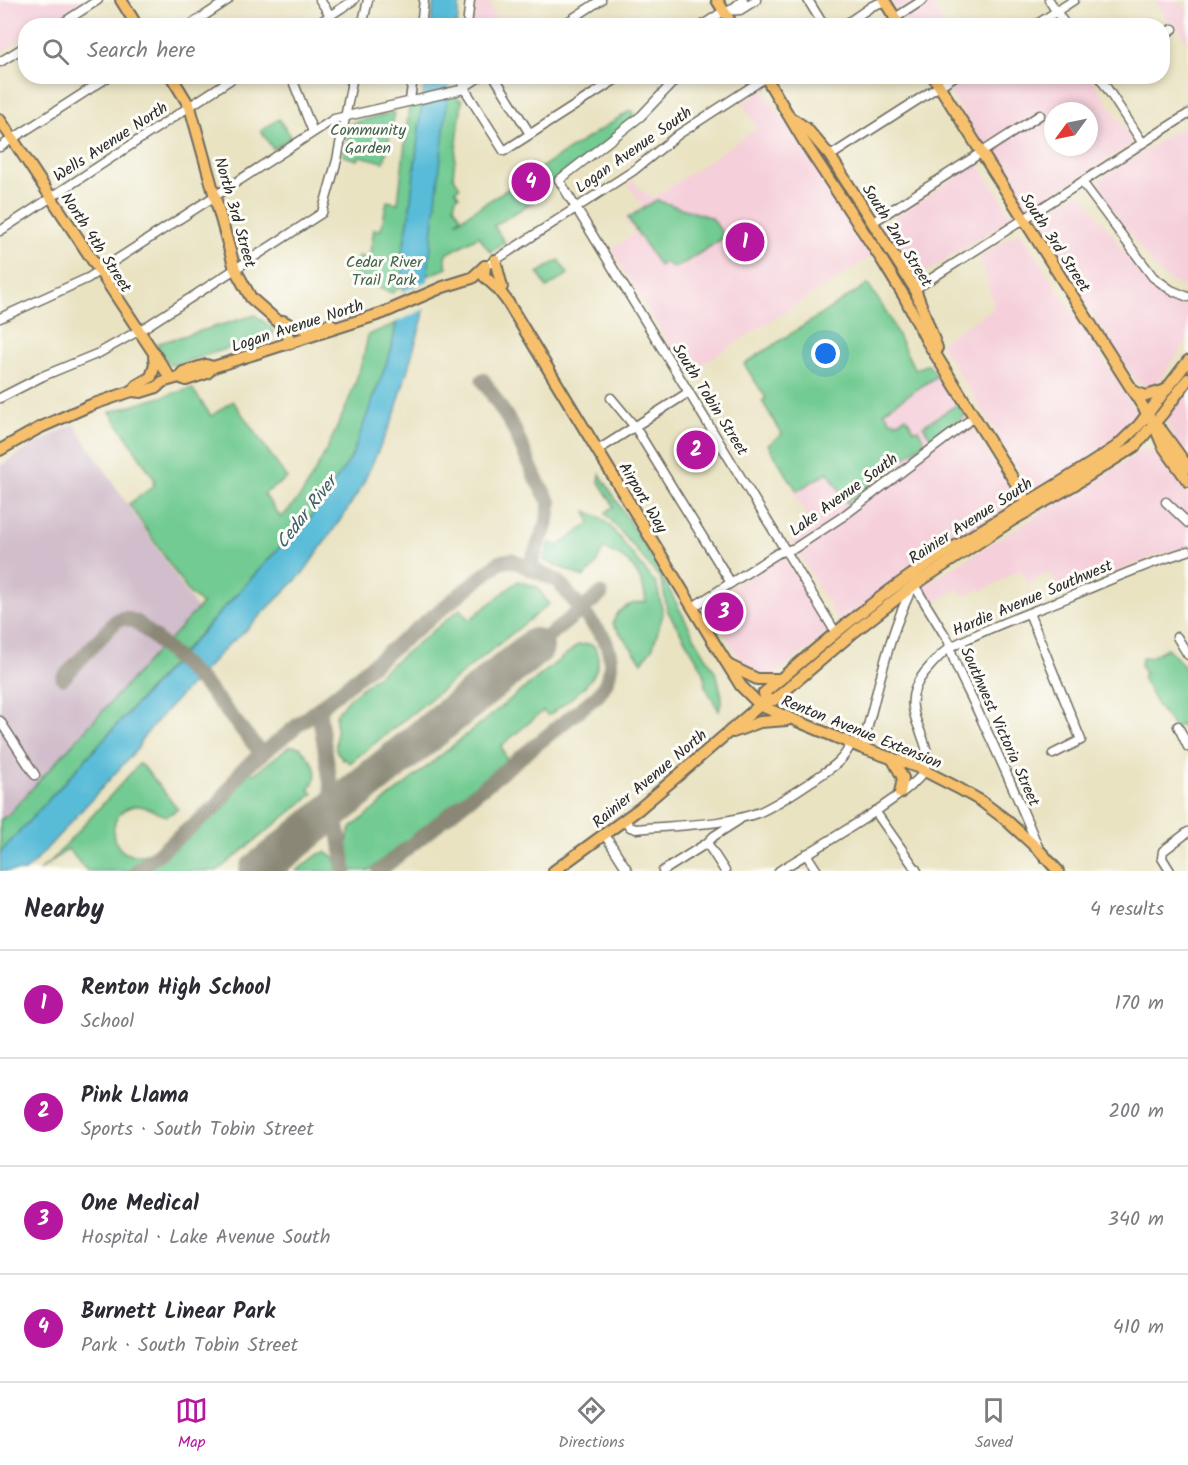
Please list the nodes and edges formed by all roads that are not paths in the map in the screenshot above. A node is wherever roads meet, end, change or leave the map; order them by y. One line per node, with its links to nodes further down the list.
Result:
1 (98, 0): 21 (street)
2 (121, 0): 22 (main road)
3 (228, 0): 23 (street)
4 (320, 0): 20 (street)
5 (354, 0): 20 (street)
6 (368, 0): 25 (street)
7 (424, 0): 26 (street)
8 (470, 0): 27 (street)
9 (601, 0): 28 (street)
10 (717, 0): 18 (main road)
11 (743, 0): 18 (street)
12 (756, 0): 18 (street)
13 (808, 0): 31 (street)
14 (923, 0): 35 (street)
15 (1049, 0): 19 (street)
16 (1074, 0): 19 (street)
17 (882, 2): 32 (street); 33 (street); 34 (main road)
18 (728, 11): 29 (street); 30 (main road)
19 (1056, 11): 36 (street); 37 (street)
20 (330, 15): 24 (street)
21 (70, 18)
22 (132, 18)
23 (201, 18)
24 (326, 18)
25 (364, 18)
26 (422, 18)
27 (468, 18)
28 (573, 18)
29 (716, 18)
30 (729, 18)
31 (819, 18)
32 (855, 18)
33 (864, 18)
34 (895, 18)
35 (903, 18)
36 (1046, 18)
37 (1061, 18)
38 (1173, 29): 39 (street)
39 (1170, 31)
40 (18, 51): 41 (street)
41 (0, 62)
42 (98, 84): 68 (street)
43 (176, 84): 60 (main road, North 3rd Street)
44 (224, 84): 60 (street, Wells Avenue North)
45 (294, 84): 66 (street)
46 (351, 84): 63 (street)
47 (413, 84): 59 (street)
48 (463, 84): 58 (street)
49 (470, 84): 58 (street)
50 (499, 84): 67 (street)
51 (608, 84): 67 (street)
52 (671, 84): 76 (street, South Tobin Street)
53 (755, 84): 76 (street, Logan Avenue South)
54 (770, 84): 64 (main road, South 2nd Street)
55 (942, 84): 57 (street)
56 (1104, 84): 69 (street)
57 (939, 86): 71 (main road, South 3rd Street); 72 (street)
58 (464, 88): 59 (street); 67 (street)
59 (413, 100): 63 (street)
60 (190, 107): 74 (main road, North 3rd Street); 75 (street, Wells Avenue North)
61 (1188, 114): 69 (street)
62 (1040, 115): 71 (street)
63 (346, 116): 66 (street); 80 (street)
64 (791, 118): 72 (main road, South 2nd Street); 97 (main road, South 2nd Street)
65 (0, 120): 68 (main road, North 4th Street)
66 (313, 132): 74 (street)
67 (530, 134)
68 (13, 139): 70 (street); 75 (main road, North 4th Street)
69 (1140, 139): 73 (street)
70 (0, 147)
71 (981, 152): 77 (main road, South 3rd Street); 78 (street)
72 (830, 156): 78 (main road, South 2nd Street)
73 (1082, 182): 77 (street); 86 (street)
74 (215, 195): 80 (main road, North 3rd Street); 82 (street)
75 (51, 198): 79 (street, Wells Avenue North); 82 (main road, North 4th Street)
76 (576, 208): 81 (street, Logan Avenue South); 100 (street, South Tobin Street)
77 (1024, 219): 85 (street); 101 (main road, South 3rd Street)
78 (873, 222): 85 (main road, South 2nd Street)
79 (0, 231)
80 (235, 268): 88 (main road, North 3rd Street); 91 (street)
81 (483, 269): 83 (main road); 84 (main road); 84 (main road); 87 (main road)
82 (98, 271): 90 (street); 91 (main road, North 4th Street)
83 (457, 282): 87 (main road); 89 (main road, Logan Avenue North)
84 (502, 287): 87 (main road)
85 (915, 289): 97 (main road, South 2nd Street)
86 (1188, 297)
87 (507, 301): 109 (main road, Airport Way)
88 (263, 308): 89 (main road); 92 (main road, North 3rd Street)
89 (378, 315): 92 (main road, Logan Avenue North)
90 (0, 318)
91 (138, 331): 93 (main road, North 4th Street); 102 (street)
92 (291, 343): 95 (main road, Logan Avenue North)
93 (153, 354): 95 (main road, North 4th Street); 98 (main road)
94 (1188, 361): 99 (main road, Rainier Avenue South)
95 (171, 379): 98 (main road, Logan Avenue North)
96 (1188, 379): 106 (main road, Rainier Avenue South)
97 (954, 385): 105 (main road, South 2nd Street)
98 (135, 388): 108 (main road, Logan Avenue North)
99 (1167, 390): 101 (main road); 104 (main road, Rainier Avenue South)
100 (689, 392): 107 (street); 115 (street, South Tobin Street)
101 (1135, 392): 104 (main road, South 3rd Street)
102 (0, 398)
103 (611, 398): 107 (street)
104 (1148, 413): 106 (main road, South 3rd Street); 113 (main road, Rainier Avenue South)
105 (974, 417): 113 (main road, South 2nd Street); 115 (street, Lake Avenue South)
106 (1154, 424): 110 (main road); 111 (main road); 113 (main road, Rainier Avenue South)
107 (635, 427): 109 (street); 117 (street)
108 (0, 450)
109 (598, 450): 120 (main road, Airport Way)
110 (1188, 467)
111 (1188, 481)
112 (1167, 502): 114 (street)
113 (1029, 505): 118 (main road, Rainier Avenue South); 123 (main road, Rainier Avenue South)
114 (1188, 523)
115 (787, 551): 117 (street, Lake Avenue South); 123 (street, South Tobin Street)
116 (1188, 551): 121 (street, Hardie Avenue Southwest)
117 (731, 583): 120 (street, Lake Avenue South)
118 (914, 585): 119 (main road, Rainier Avenue South); 122 (street); 125 (street, Southwest Victoria Street)
119 (887, 605): 122 (street); 129 (main road, Rainier Avenue South)
120 (693, 607): 127 (main road, Airport Way)
121 (1029, 613): 125 (street, Hardie Avenue Southwest); 138 (street)
122 (898, 623): 136 (street)
123 (836, 633): 128 (main road, Rainier Avenue South)
124 (1177, 637): 126 (street)
125 (950, 648): 140 (street, Hardie Avenue Southwest); 149 (street, Southwest Victoria Street)
126 (1188, 655)
127 (728, 664): 128 (main road); 130 (main road, Airport Way)
128 (781, 679): 130 (main road, Rainier Avenue South)
129 (788, 688): 130 (main road, Rainier Avenue South); 131 (main road)
130 (763, 702): 131 (main road, Renton Avenue Extension); 135 (main road, Rainier Avenue North)
131 (792, 720): 135 (main road); 136 (main road, Renton Avenue Extension)
132 (0, 722): 141 (street)
133 (1178, 726): 134 (street)
134 (1186, 734): 137 (street)
135 (724, 735): 145 (main road, Rainier Avenue North)
136 (856, 746): 139 (main road, Renton Avenue Extension); 144 (street)
137 (1188, 747)
138 (1053, 754)
139 (892, 758): 140 (main road, Renton Avenue Extension); 142 (main road)
140 (925, 770): 142 (street); 149 (main road, Renton Avenue Extension)
141 (35, 776)
142 (900, 793): 143 (street)
143 (875, 811): 150 (street); 157 (street)
144 (741, 817): 145 (street); 148 (street)
145 (625, 820): 147 (main road, Rainier Avenue North)
146 (1188, 832): 159 (street)
147 (605, 835): 151 (main road, Rainier Avenue North); 152 (street)
148 (707, 843): 153 (street); 154 (street)
149 (1039, 850): 158 (main road, Renton Avenue Extension)
150 (806, 854): 155 (street); 156 (street)
151 (554, 871)
152 (628, 871)
153 (663, 871)
154 (725, 871)
155 (779, 871)
156 (817, 871)
157 (917, 871)
158 (1058, 871)
159 (1170, 871)

